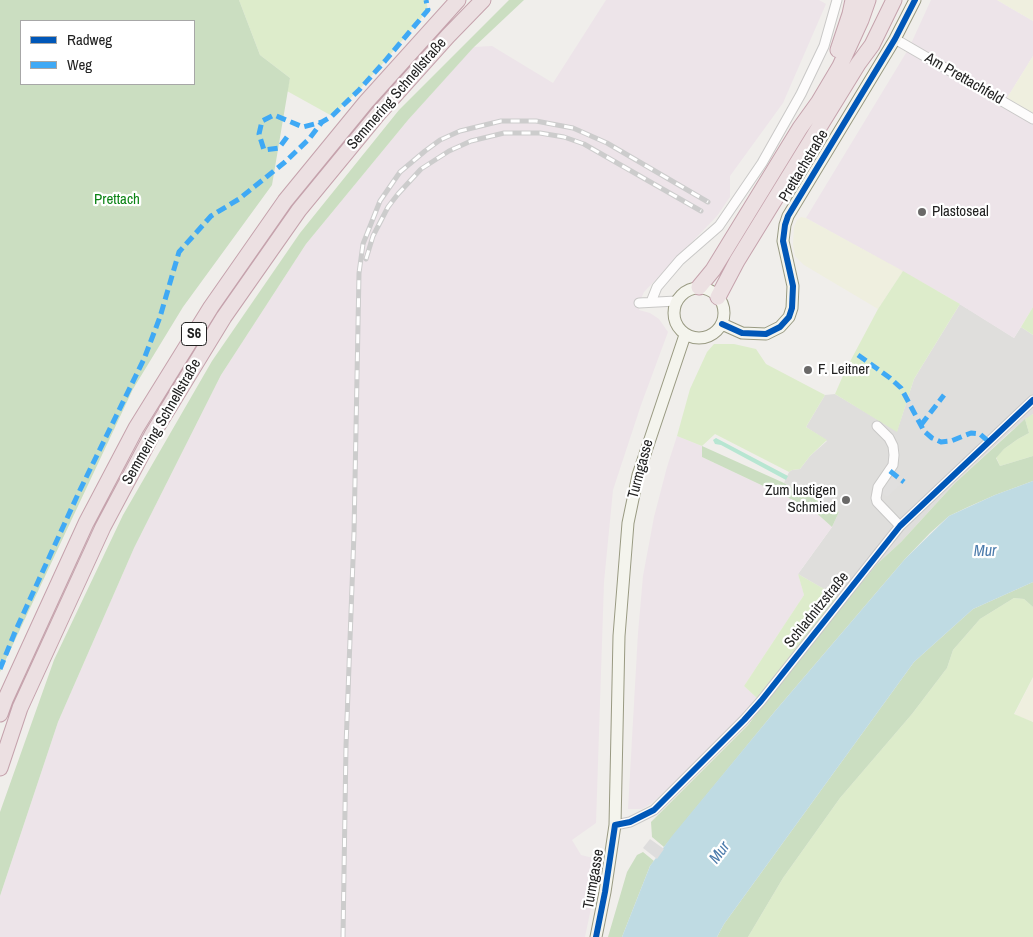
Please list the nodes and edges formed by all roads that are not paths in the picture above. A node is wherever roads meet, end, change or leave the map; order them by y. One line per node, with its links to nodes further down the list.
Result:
1 (458, 0): 23 (highway, Semmering Schnellstraße / S6)
2 (483, 0): 24 (highway, Semmering Schnellstraße / S6)
3 (837, 0): 17 (street)
4 (853, 0): 12 (highway)
5 (868, 0): 12 (highway)
6 (882, 0): 10 (highway)
7 (894, 0): 10 (highway)
8 (915, 0): 9 (main road, Prettachstraße)
9 (895, 39): 11 (street, Am Prettachfeld); 18 (main road, Prettachstraße)
10 (858, 64): 14 (highway)
11 (1033, 119)
12 (800, 128): 13 (highway)
13 (699, 287): 14 (main road); 15 (main road)
14 (718, 297): 18 (main road)
15 (676, 301): 17 (street); 19 (main road)
16 (639, 302): 17 (street)
17 (652, 302)
18 (722, 324): 19 (main road)
19 (685, 335): 25 (main road, Turmgasse)
20 (1033, 400): 22 (street, Schladnitzstraße)
21 (877, 426): 22 (street)
22 (900, 526): 25 (street, Schladnitzstraße)
23 (0, 714)
24 (0, 768)
25 (615, 825): 26 (main road, Turmgasse)
26 (596, 937)

